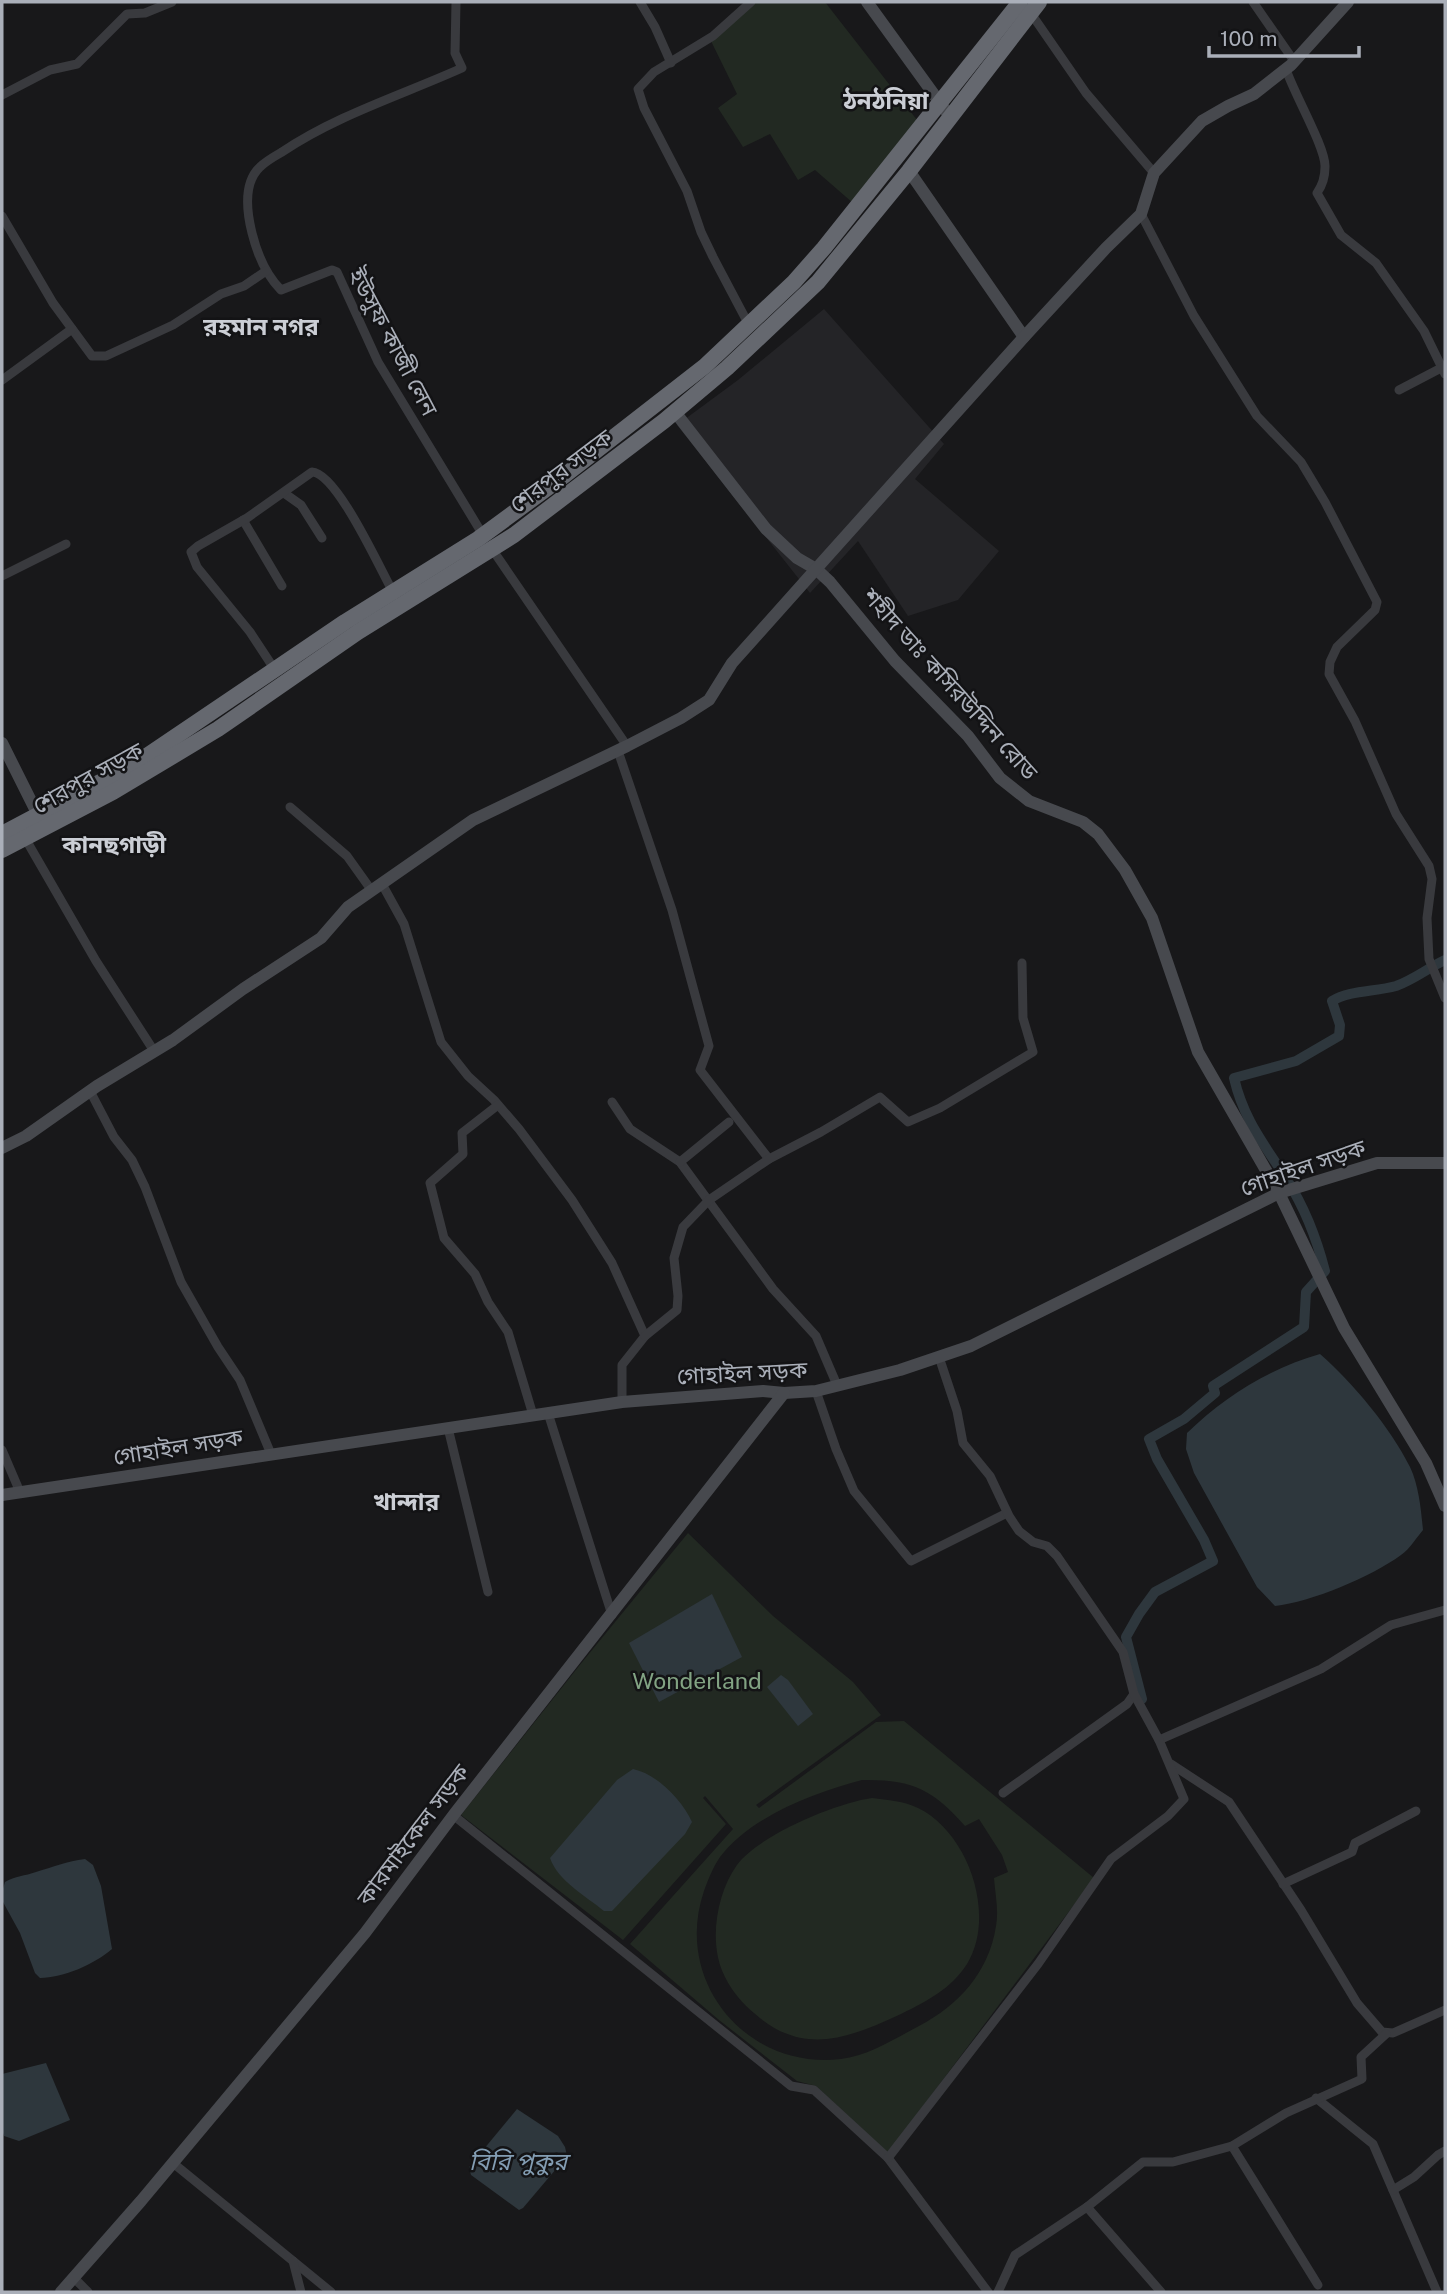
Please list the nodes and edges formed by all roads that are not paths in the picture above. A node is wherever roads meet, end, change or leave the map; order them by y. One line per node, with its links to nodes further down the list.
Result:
1 (172, 2): 11 (street)
2 (456, 2): 18 (street)
3 (640, 2): 9 (street)
4 (751, 2): 9 (street)
5 (867, 2): 12 (street)
6 (1253, 2): 10 (street)
7 (1348, 2): 10 (street)
8 (1030, 5): 12 (highway, শেরপুর সড়ক); 13 (highway, শেরপুর সড়ক); 15 (street)
9 (671, 63): 19 (street)
10 (1290, 65): 15 (street); 23 (street)
11 (2, 95)
12 (941, 101): 13 (street); 19 (highway, শেরপুর সড়ক)
13 (951, 118): 14 (highway, শেরপুর সড়ক)
14 (909, 171): 21 (highway, শেরপুর সড়ক); 22 (street)
15 (1154, 173): 16 (street)
16 (1141, 214): 22 (street); 46 (street)
17 (2, 216): 20 (street)
18 (266, 271): 20 (street); 30 (street, ইউসুফ কাজী লেন)
19 (748, 325): 21 (street); 30 (highway, শেরপুর সড়ক)
20 (72, 329): 24 (street)
21 (760, 337): 26 (highway, শেরপুর সড়ক)
22 (1024, 337): 32 (street)
23 (1445, 370): 25 (street)
24 (2, 380)
25 (1399, 390)
26 (674, 412): 30 (highway, শেরপুর সড়ক); 32 (street, শহীদ ডাঃ কসিরউদ্দিন রোড)
27 (284, 493): 28 (street); 29 (street); 35 (street)
28 (243, 520): 34 (street); 36 (street)
29 (322, 538)
30 (487, 542): 35 (highway, শেরপুর সড়ক); 38 (street); 40 (highway, শেরপুর সড়ক)
31 (66, 544): 33 (street)
32 (816, 569): 38 (street); 56 (street, শহীদ ডাঃ কসিরউদ্দিন রোড)
33 (2, 576)
34 (282, 586)
35 (393, 592): 36 (highway, শেরপুর সড়ক)
36 (275, 670): 40 (highway, শেরপুর সড়ক)
37 (2, 743): 40 (street)
38 (622, 749): 44 (street); 53 (street)
39 (290, 807): 44 (street)
40 (41, 821): 41 (highway, শেরপুর সড়ক); 42 (highway, শেরপুর সড়ক)
41 (2, 834)
42 (25, 838): 43 (highway, শেরপুর সড়ক); 47 (street)
43 (2, 850)
44 (377, 887): 47 (street); 50 (street)
45 (1022, 963): 53 (street)
46 (1445, 998)
47 (154, 1051): 48 (street)
48 (90, 1091): 52 (street); 68 (street)
49 (612, 1102): 54 (street)
50 (498, 1105): 58 (street); 65 (street)
51 (729, 1122): 54 (street)
52 (2, 1149)
53 (769, 1159): 57 (street)
54 (680, 1162): 57 (street)
55 (1445, 1163): 56 (street, গোহাইল সড়ক)
56 (1282, 1193): 59 (street, গোহাইল সড়ক); 71 (street, শহীদ ডাঃ কসিরউদ্দিন রোড)
57 (709, 1200): 58 (street); 60 (street)
58 (645, 1336): 63 (street)
59 (939, 1357): 60 (street, গোহাইল সড়ক); 72 (street)
60 (837, 1385): 61 (street, গোহাইল সড়ক)
61 (816, 1391): 62 (street, গোহাইল সড়ক); 72 (street)
62 (784, 1393): 63 (street, গোহাইল সড়ক); 75 (street, কারমাইকেল সড়ক)
63 (622, 1402): 64 (street, গোহাইল সড়ক)
64 (548, 1413): 65 (street, গোহাইল সড়ক); 75 (street)
65 (533, 1415): 66 (street, গোহাইল সড়ক)
66 (448, 1428): 68 (street, গোহাইল সড়ক); 73 (street)
67 (2, 1450): 69 (street)
68 (271, 1454): 69 (street, গোহাইল সড়ক)
69 (20, 1492): 70 (street, গোহাইল সড়ক)
70 (2, 1495)
71 (1445, 1506)
72 (1007, 1513): 76 (street)
73 (488, 1592)
74 (1445, 1610): 77 (street)
75 (612, 1615): 81 (street, কারমাইকেল সড়ক)
76 (1134, 1695): 77 (street); 79 (street)
77 (1159, 1740): 78 (street)
78 (1169, 1763): 82 (street); 88 (street)
79 (1003, 1793)
80 (1416, 1811): 82 (street)
81 (453, 1815): 88 (street); 89 (street, কারমাইকেল সড়ক)
82 (1283, 1884): 84 (street)
83 (1445, 2010): 84 (street)
84 (1386, 2034): 85 (street)
85 (1316, 2098): 86 (street); 90 (street)
86 (1232, 2146): 91 (street); 94 (street)
87 (1445, 2151): 90 (street)
88 (888, 2158): 99 (street)
89 (173, 2163): 92 (street); 93 (street, কারমাইকেল সড়ক)
90 (1393, 2190): 102 (street)
91 (1087, 2207): 100 (street); 101 (street)
92 (293, 2261): 97 (street); 98 (street)
93 (74, 2277): 95 (street, কারমাইকেল সড়ক); 96 (street)
94 (1318, 2285)
95 (61, 2292)
96 (88, 2292)
97 (301, 2292)
98 (331, 2292)
99 (988, 2292)
100 (998, 2292)
101 (1161, 2292)
102 (1437, 2292)

